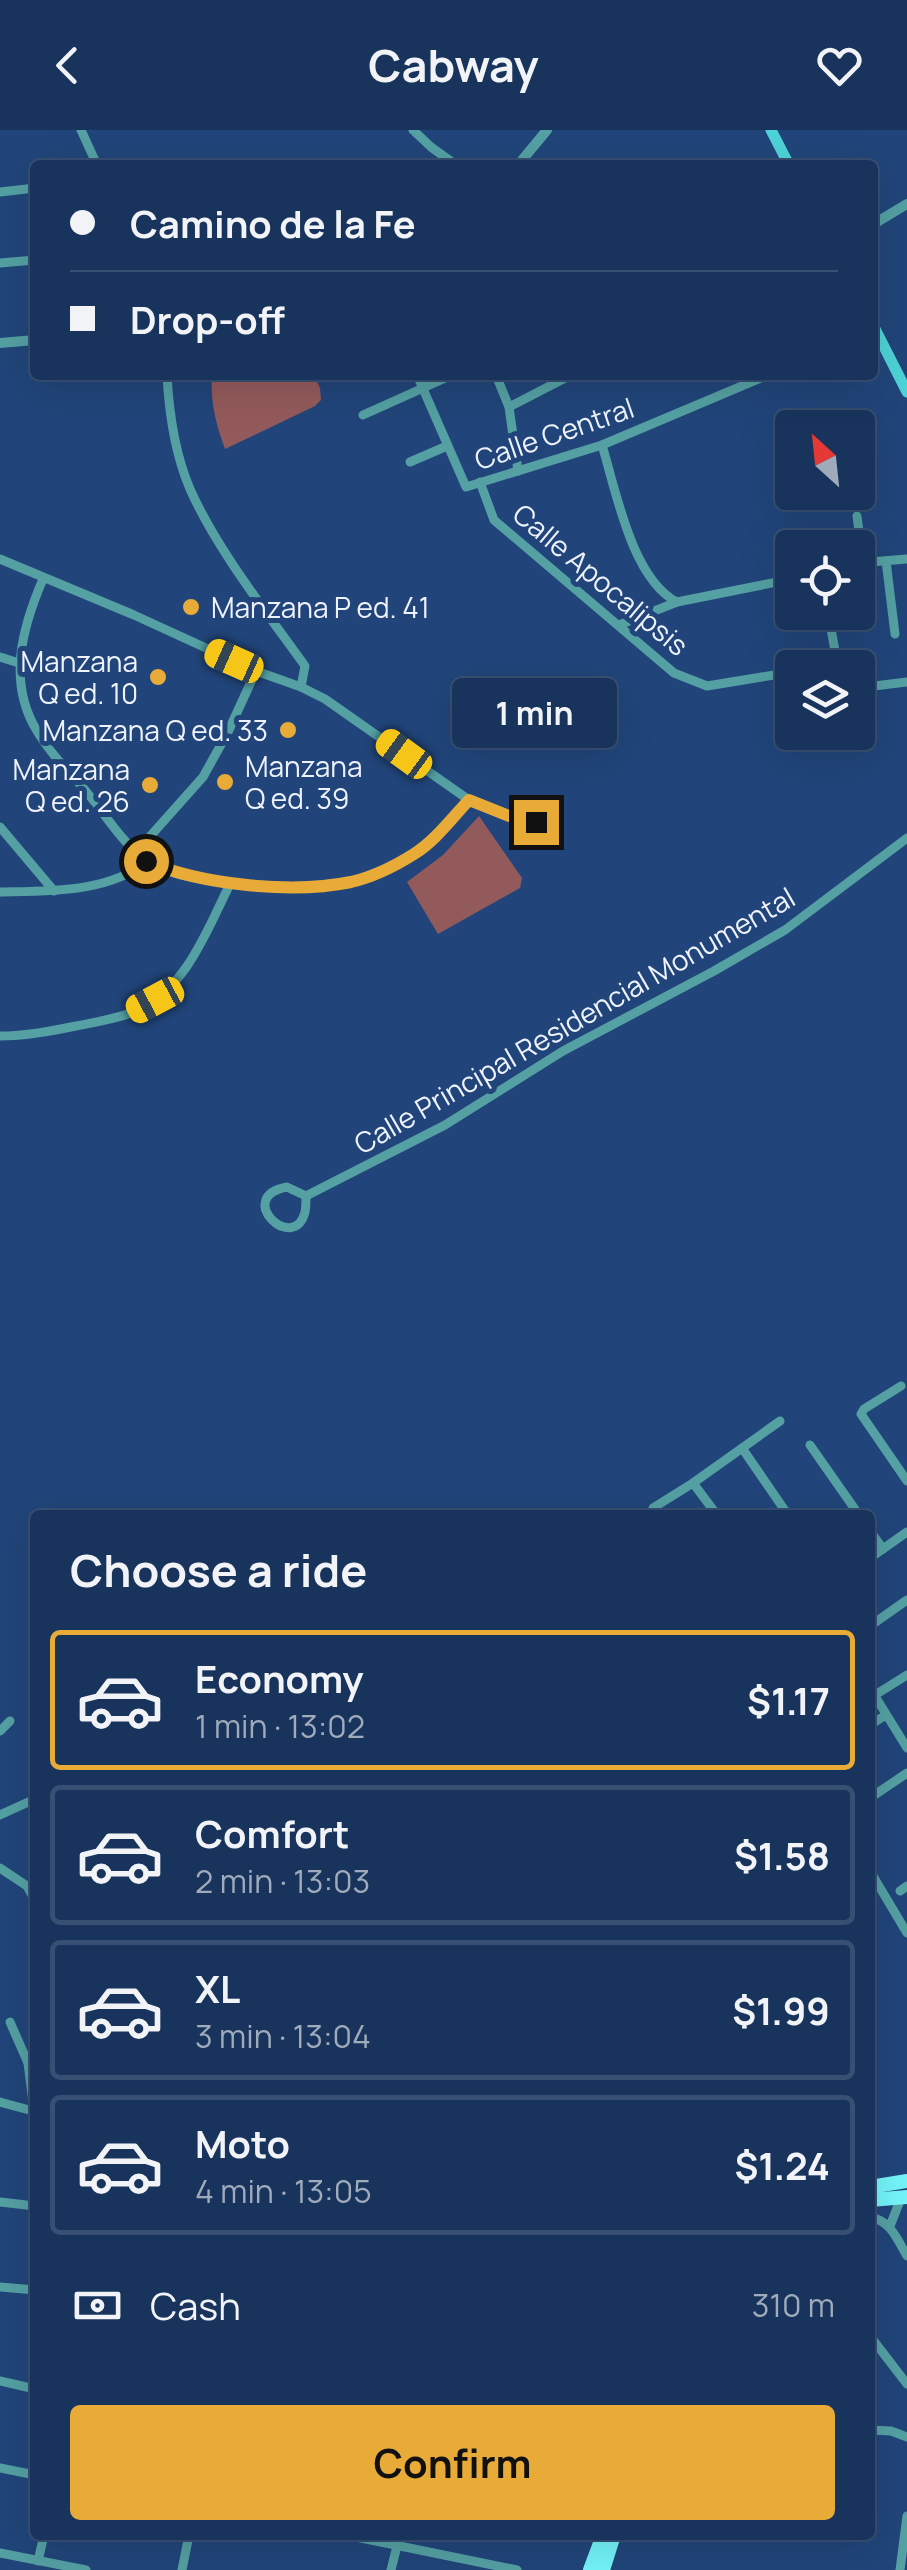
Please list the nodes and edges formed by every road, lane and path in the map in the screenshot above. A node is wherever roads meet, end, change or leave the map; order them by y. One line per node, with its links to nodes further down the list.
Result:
1 (82, 130): 5 (street)
2 (413, 130): 6 (street)
3 (548, 130): 7 (street)
4 (770, 130): 8 (main road)
5 (95, 160)
6 (449, 160)
7 (522, 160)
8 (782, 160)
9 (30, 189): 10 (street)
10 (0, 192)
11 (907, 204): 12 (street)
12 (878, 221)
13 (30, 260): 14 (street)
14 (0, 263)
15 (878, 337): 25 (main road)
16 (30, 340): 17 (street)
17 (0, 343)
18 (167, 380): 50 (street)
19 (420, 380): 24 (street)
20 (441, 380): 24 (street)
21 (498, 380): 26 (street)
22 (562, 380): 26 (street)
23 (756, 380): 28 (street, Calle Central)
24 (423, 388): 27 (street); 29 (street)
25 (907, 392)
26 (509, 407): 31 (street)
27 (363, 414)
28 (602, 444): 31 (street, Calle Central); 41 (street)
29 (447, 446): 30 (street); 32 (street, Calle Central)
30 (410, 462)
31 (518, 471): 32 (street, Calle Central)
32 (480, 482): 42 (street, Calle Apocalipsis)
33 (858, 516): 34 (street)
34 (859, 530)
35 (0, 559): 39 (street)
36 (907, 559): 38 (street)
37 (875, 561): 38 (street)
38 (886, 561): 43 (street)
39 (43, 579): 45 (street); 46 (street)
40 (775, 582): 41 (street)
41 (678, 602): 42 (street)
42 (619, 625): 47 (street, Calle Apocalipsis)
43 (895, 634)
44 (0, 657): 45 (street)
45 (19, 663): 55 (street)
46 (256, 671): 50 (street); 55 (street)
47 (775, 675)
48 (907, 682): 49 (street)
49 (875, 686)
50 (300, 687): 51 (street)
51 (469, 800): 52 (street); 57 (street)
52 (536, 822)
53 (0, 827): 58 (street)
54 (907, 838): 61 (street, Calle Principal Residencial Monumental)
55 (137, 851): 56 (street)
56 (146, 861): 57 (street); 58 (street)
57 (230, 884): 60 (street)
58 (54, 890): 59 (street)
59 (0, 892)
60 (0, 1036)
61 (306, 1196): 61 (street)
62 (901, 1386): 67 (street)
63 (780, 1421): 65 (street)
64 (810, 1445): 73 (street)
65 (742, 1448): 69 (street); 72 (street)
66 (907, 1455): 67 (street)
67 (895, 1464): 68 (street)
68 (907, 1481)
69 (693, 1483): 70 (street); 71 (street)
70 (653, 1508)
71 (714, 1510)
72 (785, 1510)
73 (855, 1510)
74 (907, 1532): 76 (street)
75 (875, 1538): 76 (street)
76 (883, 1549): 77 (street)
77 (875, 1555)
78 (907, 1600): 79 (street)
79 (875, 1622)
80 (907, 1674): 81 (street)
81 (875, 1690)
82 (875, 1697): 83 (street)
83 (886, 1715): 85 (street); 87 (street)
84 (10, 1721): 86 (street)
85 (875, 1722)
86 (0, 1731)
87 (906, 1747)
88 (907, 1773): 89 (street)
89 (875, 1795)
90 (30, 1800): 91 (street)
91 (0, 1814)
92 (0, 1868): 94 (street)
93 (875, 1879): 95 (street)
94 (30, 1892)
95 (907, 1933)
96 (10, 2022): 97 (street)
97 (30, 2058)
98 (0, 2102): 99 (street)
99 (30, 2113)
100 (907, 2181): 101 (main road)
101 (875, 2186)
102 (904, 2197): 103 (main road); 107 (street)
103 (875, 2200)
104 (0, 2202): 105 (street)
105 (30, 2205)
106 (875, 2218): 107 (street)
107 (890, 2226): 108 (street)
108 (907, 2256)
109 (0, 2286): 110 (street)
110 (30, 2289)
111 (875, 2344): 113 (street)
112 (0, 2381): 114 (street)
113 (907, 2384)
114 (30, 2387)
115 (875, 2430): 116 (street)
116 (907, 2437)
117 (0, 2468): 118 (street)
118 (30, 2474)
119 (907, 2516): 126 (street)
120 (43, 2540): 128 (street)
121 (188, 2540): 130 (street)
122 (370, 2540): 125 (street)
123 (601, 2540): 133 (main road)
124 (612, 2540): 134 (main road)
125 (397, 2546): 131 (street); 132 (street)
126 (906, 2547): 135 (street)
127 (0, 2553): 128 (street)
128 (38, 2561): 129 (street)
129 (82, 2570)
130 (182, 2570)
131 (391, 2570)
132 (516, 2570)
133 (590, 2570)
134 (603, 2570)
135 (900, 2570)

